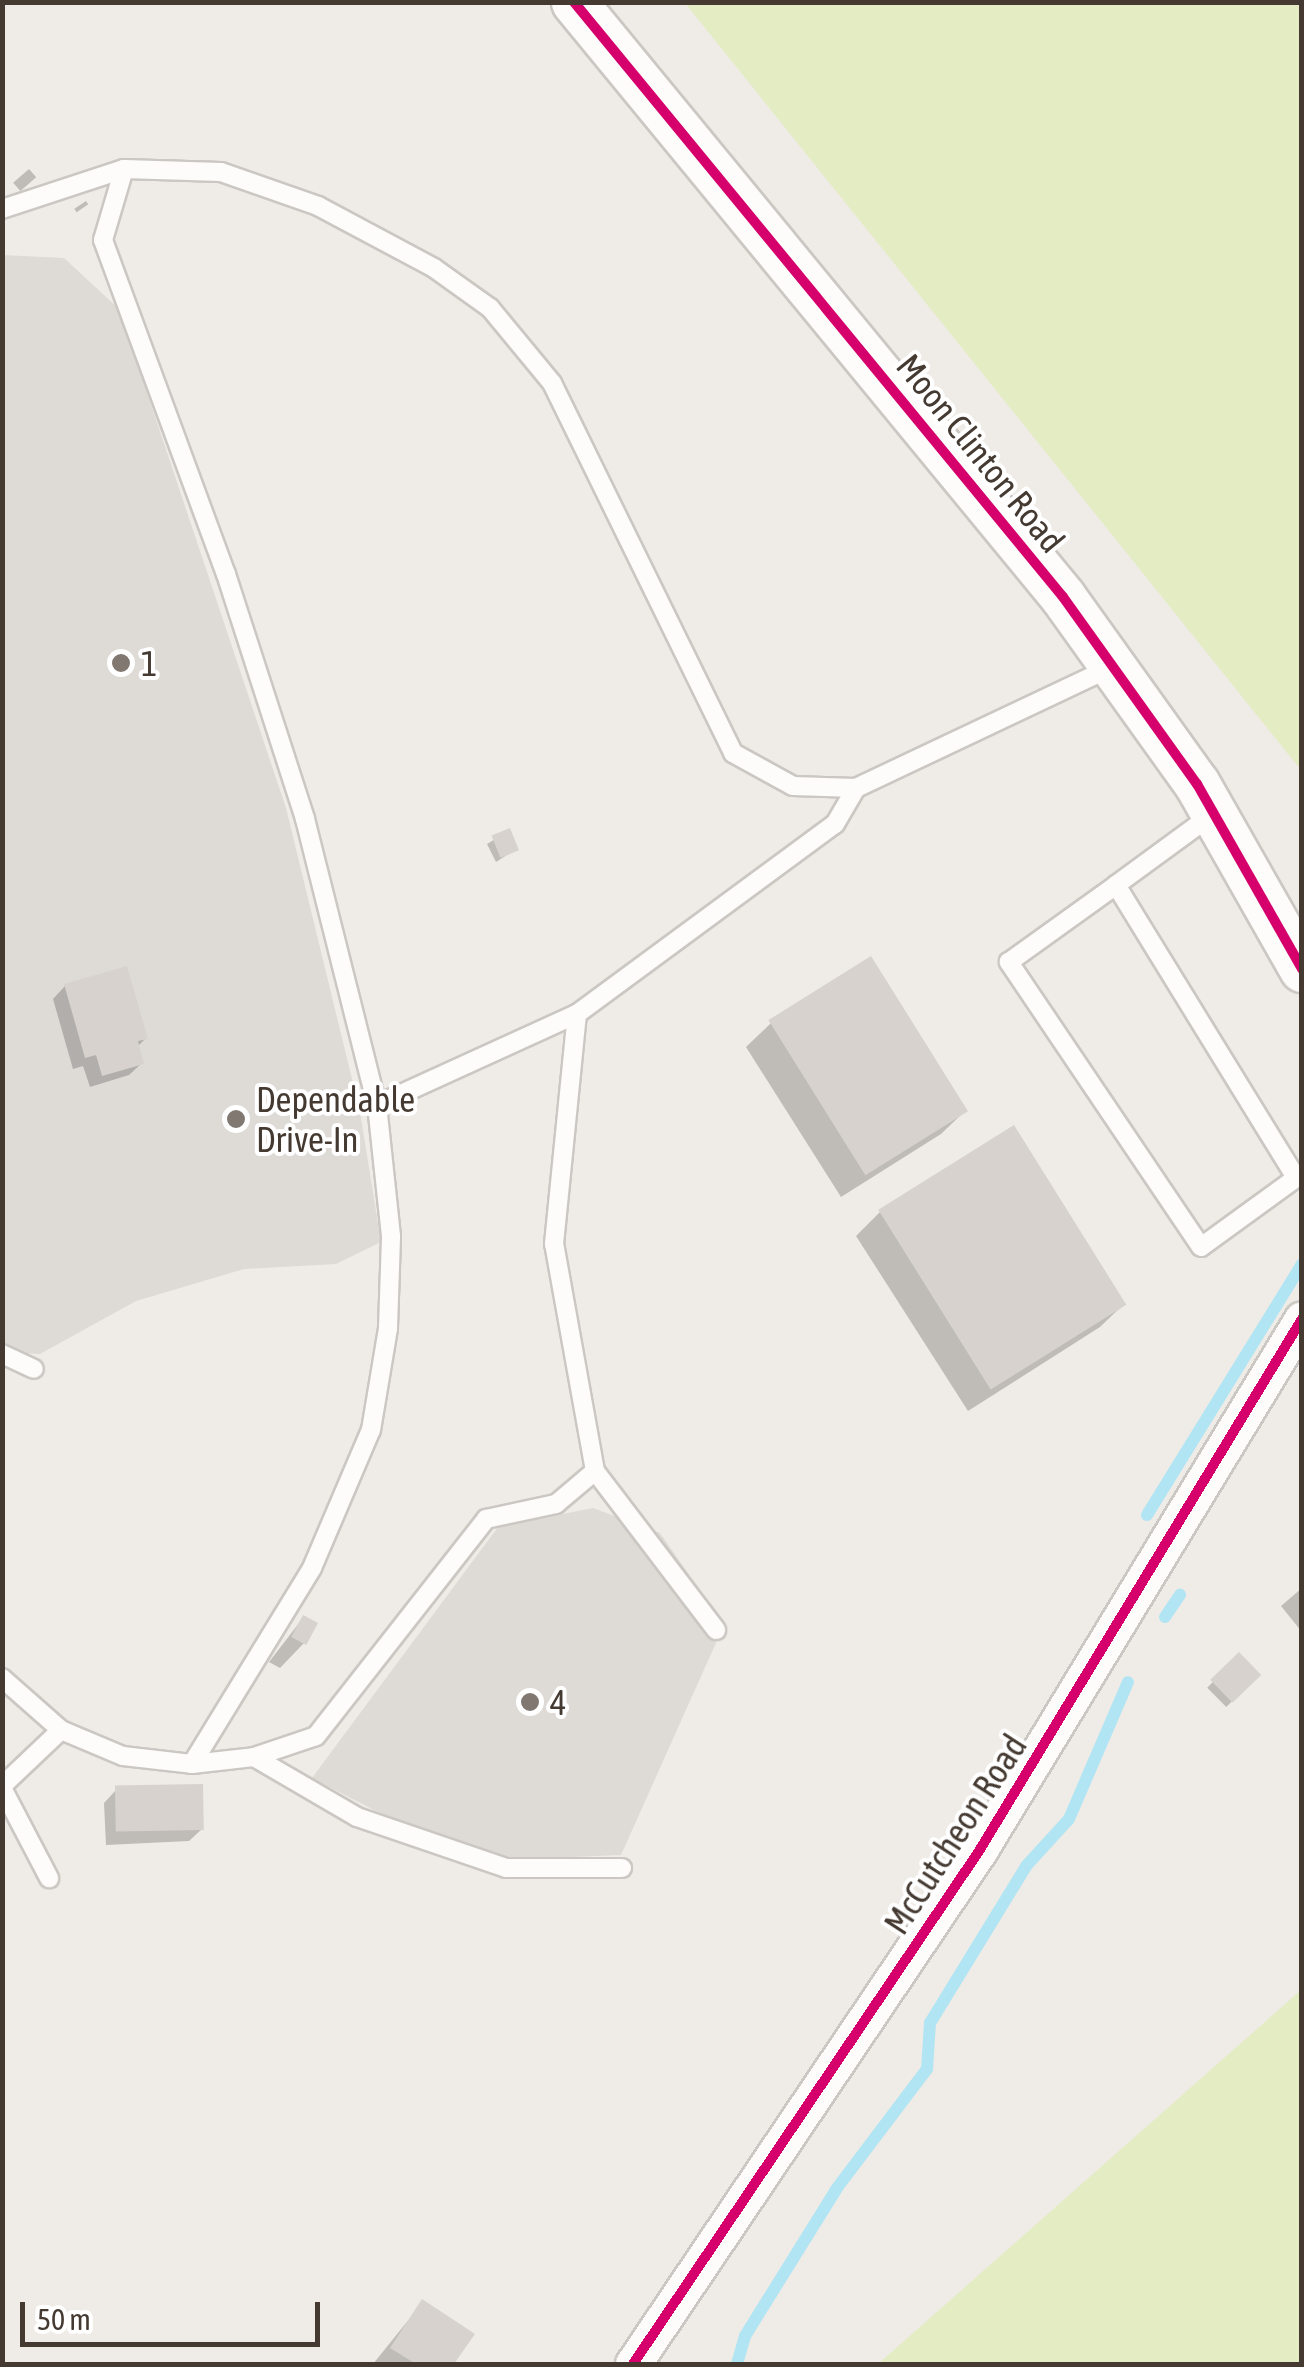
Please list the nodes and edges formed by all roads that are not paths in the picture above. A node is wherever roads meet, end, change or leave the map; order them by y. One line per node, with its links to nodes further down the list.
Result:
1 (574, 2): 4 (street, Moon Clinton Road)
2 (124, 170): 3 (lane); 5 (lane); 10 (lane)
3 (2, 208)
4 (1114, 666): 5 (lane); 6 (street, Moon Clinton Road)
5 (856, 788): 9 (lane)
6 (1214, 814): 7 (lane); 8 (street, Moon Clinton Road)
7 (1116, 884): 7 (lane)
8 (1302, 969)
9 (577, 1014): 10 (lane); 14 (lane)
10 (376, 1105): 19 (lane)
11 (1302, 1320): 23 (street, McCutcheon Road)
12 (2, 1354): 13 (lane)
13 (34, 1369)
14 (596, 1471): 15 (lane); 18 (lane)
15 (716, 1630)
16 (2, 1678): 17 (lane)
17 (61, 1730): 19 (lane); 20 (lane)
18 (254, 1757): 19 (lane); 21 (lane)
19 (192, 1764)
20 (2, 1787): 22 (lane)
21 (622, 1868)
22 (49, 1878)
23 (632, 2364)

